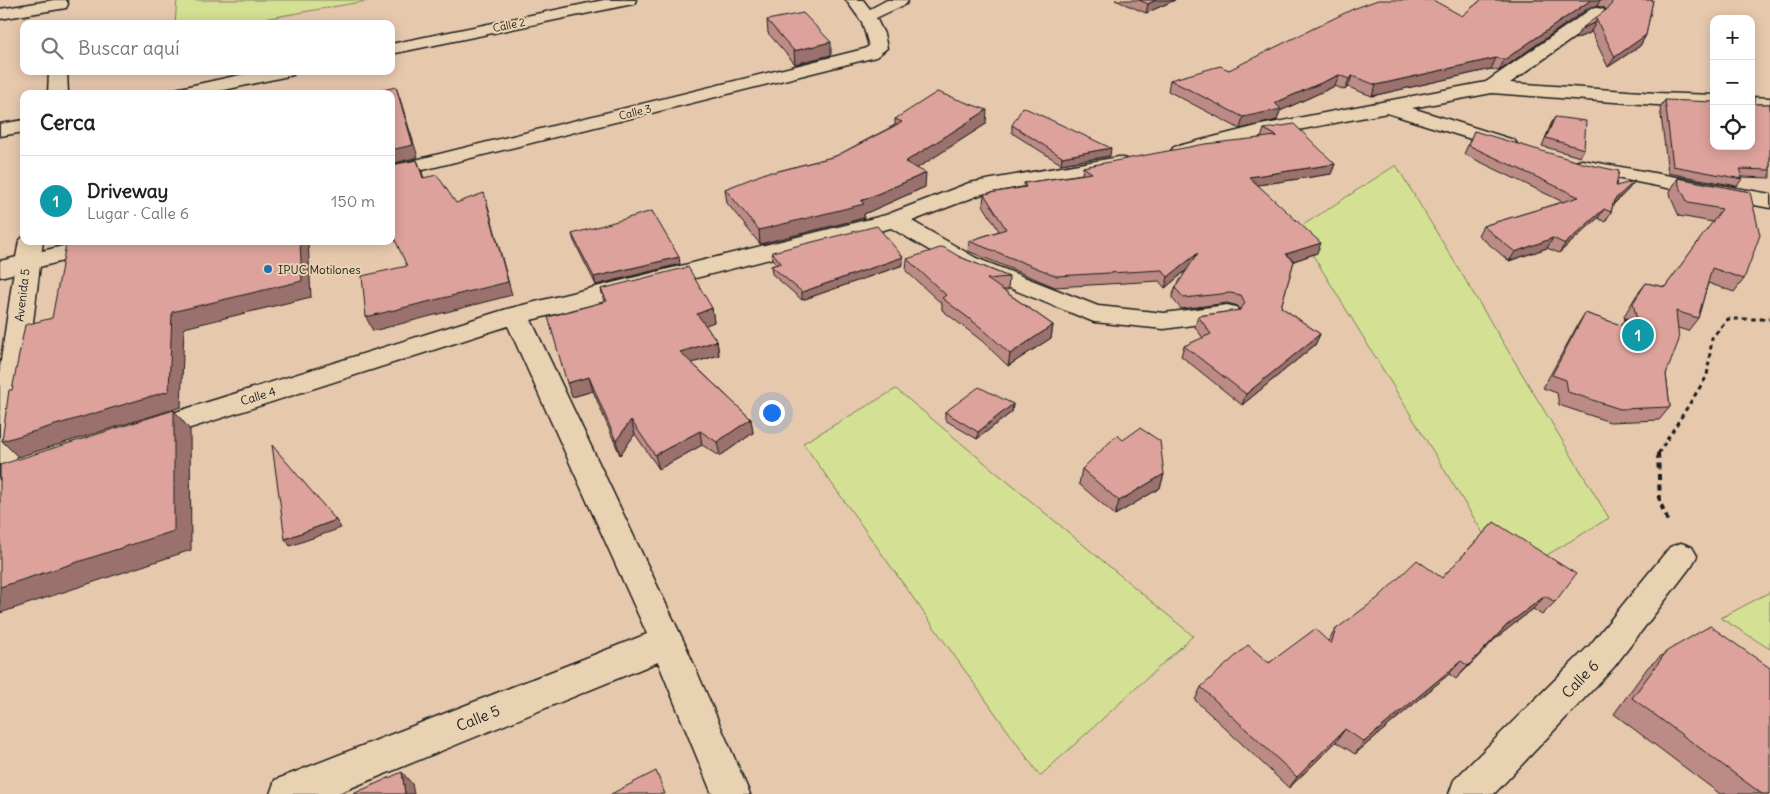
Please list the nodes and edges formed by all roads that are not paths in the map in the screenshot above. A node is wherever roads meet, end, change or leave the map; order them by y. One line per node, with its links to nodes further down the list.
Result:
1 (628, 0): 9 (street, Calle 2)
2 (854, 0): 7 (street)
3 (900, 0): 7 (street)
4 (61, 2): 6 (street); 8 (street)
5 (1597, 13): 12 (street)
6 (0, 14)
7 (868, 16): 23 (street, Calle 3)
8 (60, 20)
9 (395, 48)
10 (58, 75): 13 (street)
11 (267, 75): 14 (street)
12 (1492, 87): 15 (street); 18 (street, Calle 4)
13 (58, 90)
14 (197, 90)
15 (1710, 101)
16 (1755, 103): 17 (street)
17 (1770, 104)
18 (1389, 107): 21 (street); 25 (street, Calle 4)
19 (20, 127): 20 (street)
20 (0, 130)
21 (1528, 150)
22 (1563, 161): 24 (street)
23 (395, 171)
24 (1770, 200)
25 (894, 220): 29 (street); 30 (street, Calle 4)
26 (83, 245): 27 (street)
27 (29, 252): 28 (street); 32 (street, Avenida 5)
28 (0, 269)
29 (1227, 312)
30 (516, 315): 31 (street, Calle 4); 36 (street)
31 (122, 438)
32 (0, 468)
33 (28, 468): 34 (street)
34 (0, 477)
35 (1681, 556): 39 (street, Calle 6)
36 (667, 642): 37 (street, Calle 5); 38 (street)
37 (288, 794)
38 (731, 794)
39 (1468, 794)

